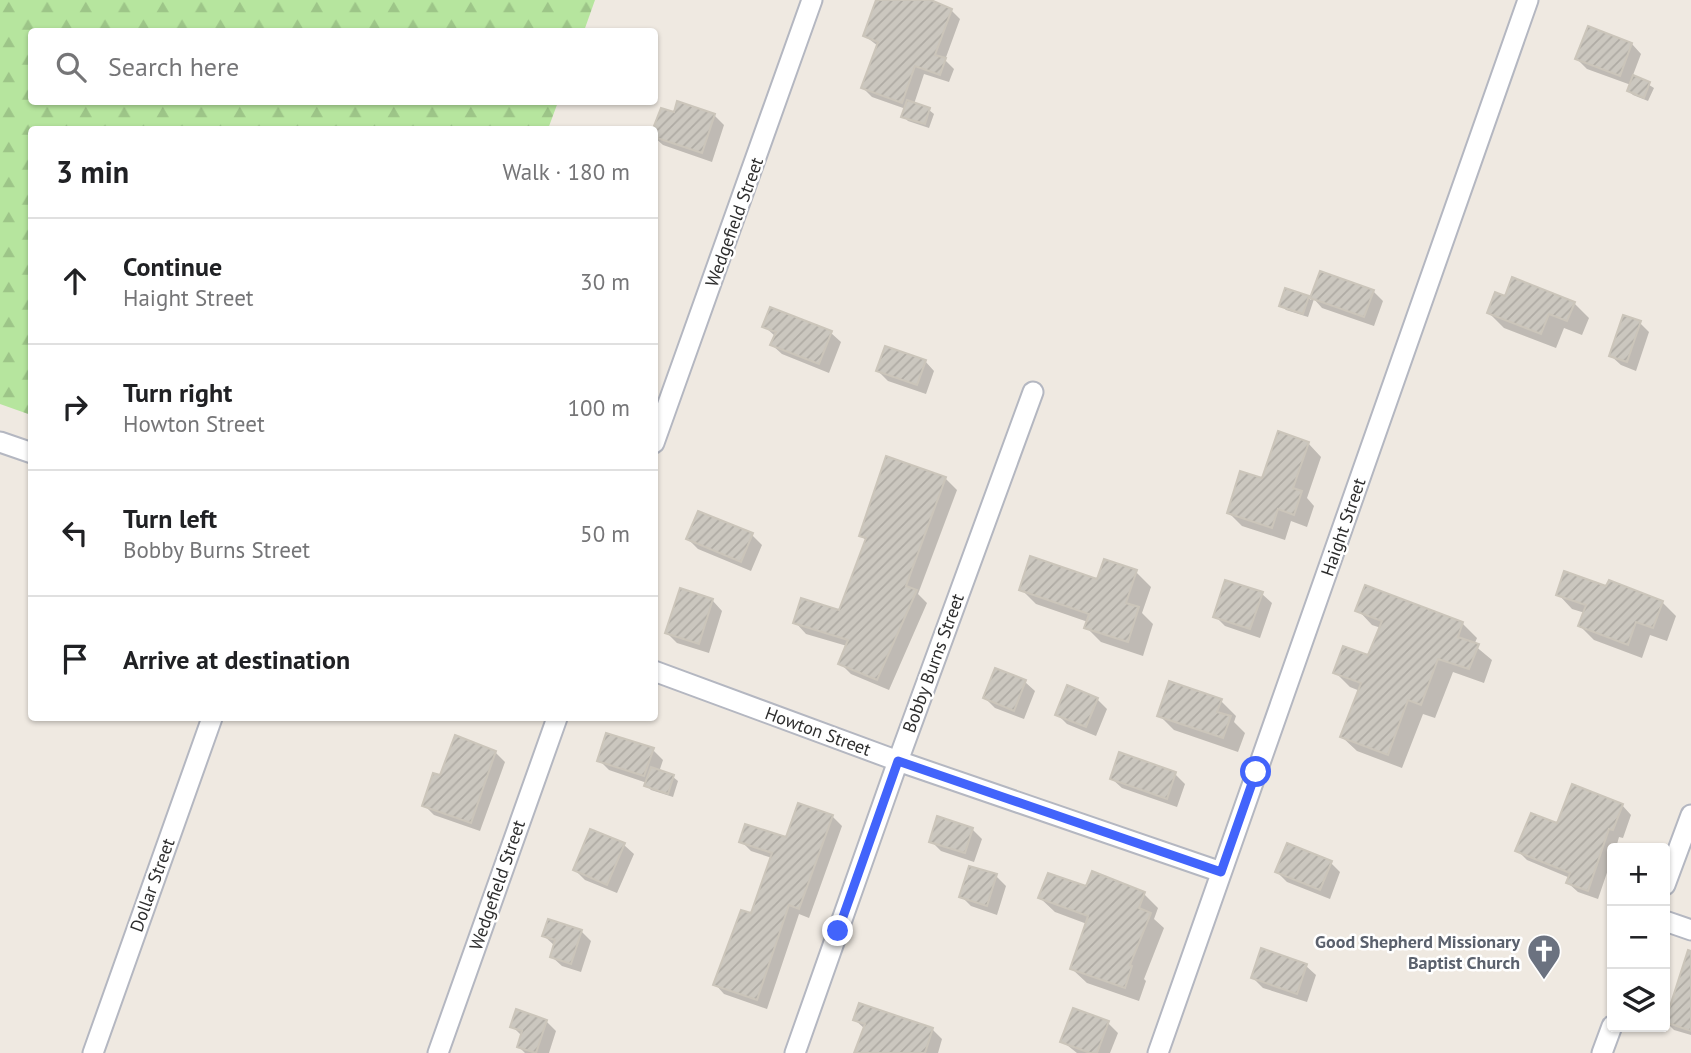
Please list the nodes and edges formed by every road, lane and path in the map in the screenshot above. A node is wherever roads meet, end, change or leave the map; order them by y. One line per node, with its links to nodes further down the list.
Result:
1 (812, 0): 4 (street, Wedgefield Street)
2 (1528, 0): 12 (street, Haight Street)
3 (1032, 392): 10 (street, Bobby Burns Street)
4 (658, 432)
5 (0, 442): 6 (street)
6 (28, 452)
7 (658, 672): 10 (street, Howton Street)
8 (211, 721): 17 (street, Dollar Street)
9 (556, 721): 18 (street, Wedgefield Street)
10 (898, 761): 12 (street, Howton Street); 19 (street, Bobby Burns Street)
11 (1691, 815): 13 (street)
12 (1221, 872): 20 (street, Haight Street)
13 (1670, 872)
14 (1670, 923): 15 (street)
15 (1691, 930)
16 (1610, 1032): 21 (street)
17 (93, 1053)
18 (438, 1053)
19 (795, 1053)
20 (1158, 1053)
21 (1602, 1053)

